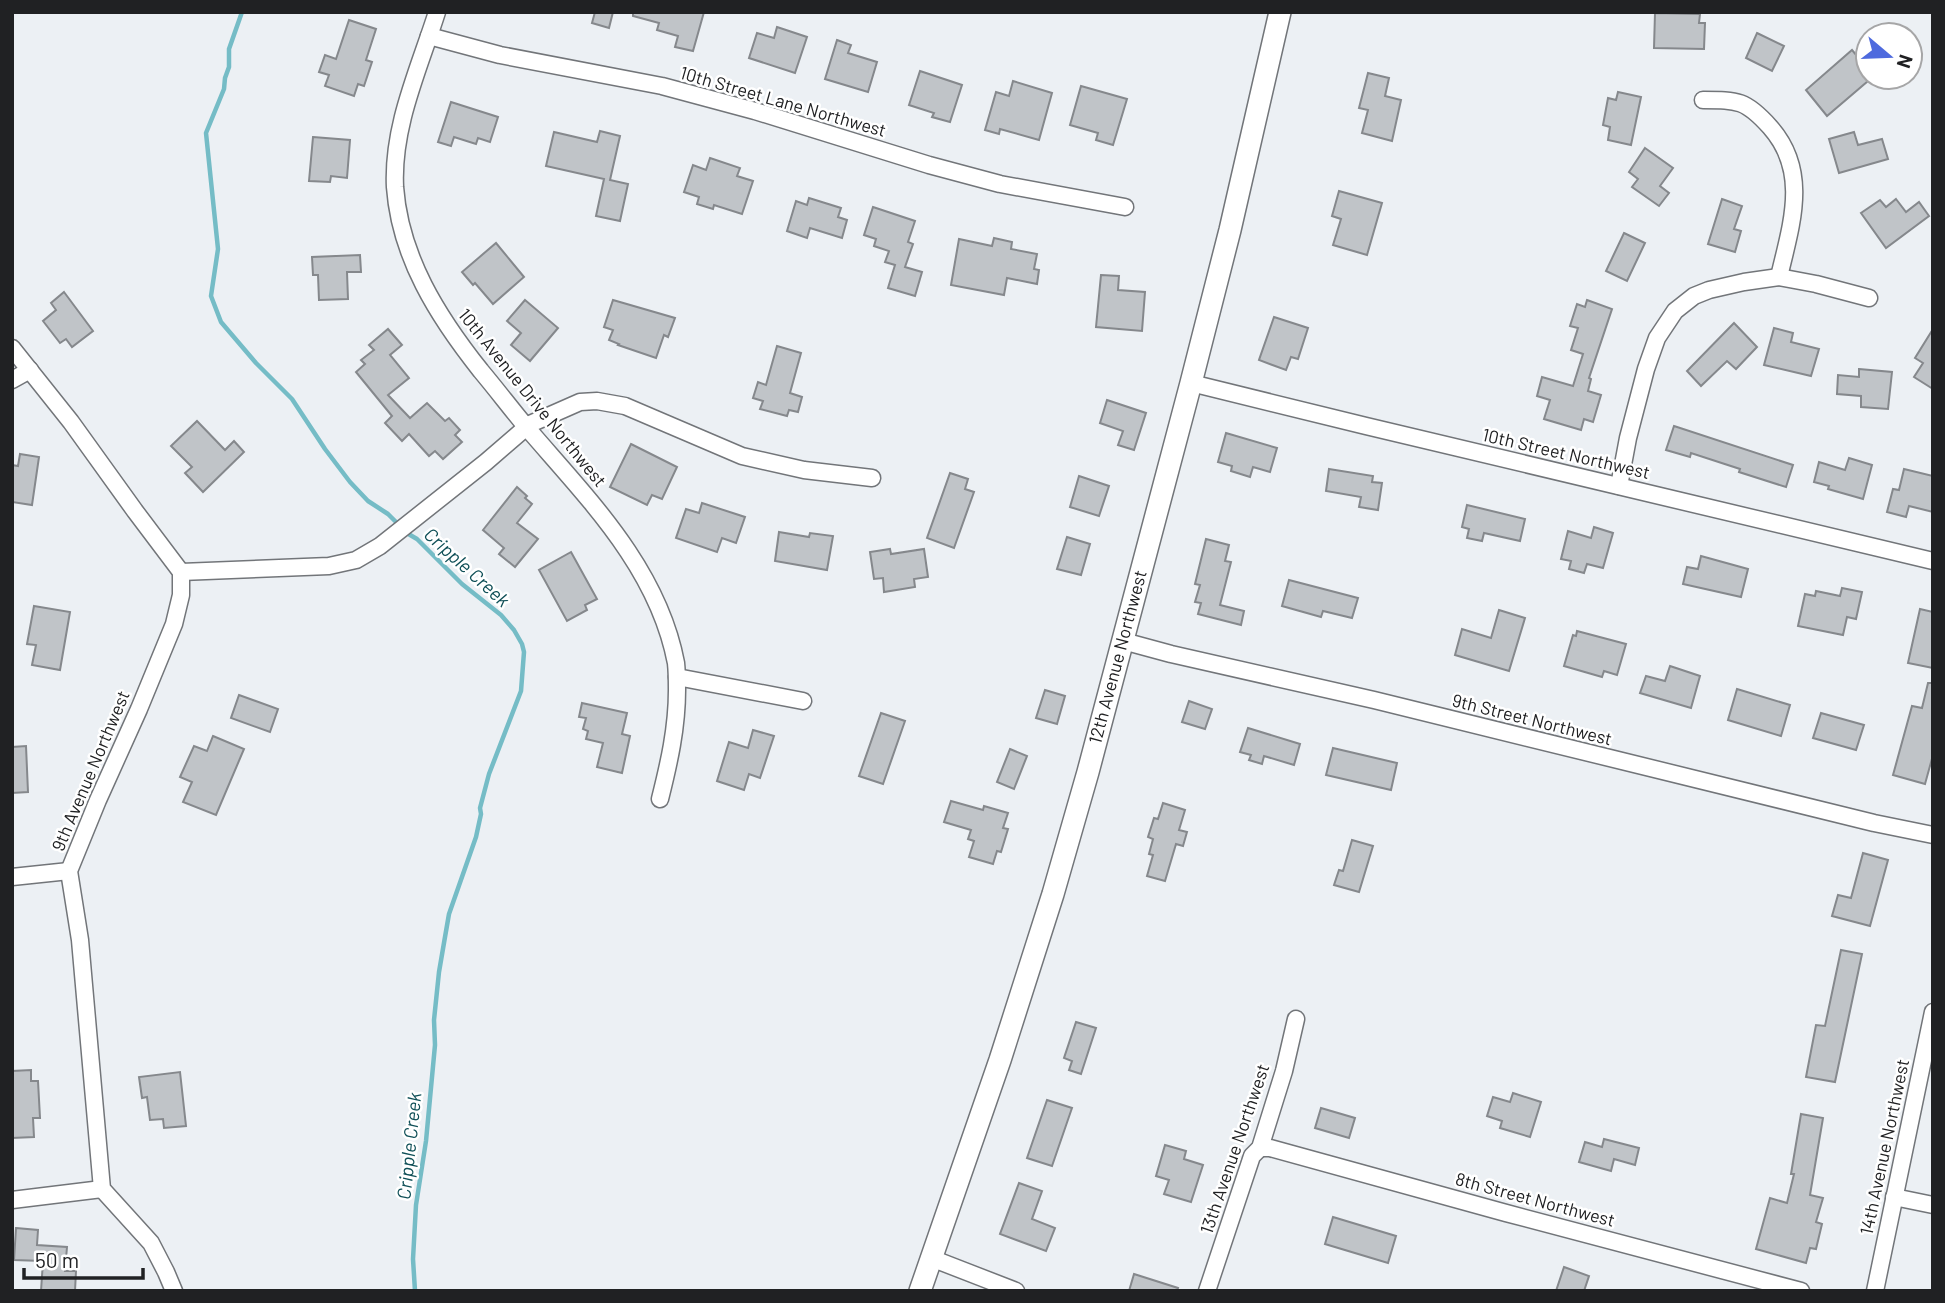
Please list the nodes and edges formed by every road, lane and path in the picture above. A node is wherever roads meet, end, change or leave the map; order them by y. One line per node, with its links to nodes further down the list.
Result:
1 (437, 12): 3 (street, 10th Avenue Drive Northwest)
2 (1280, 12): 11 (main road, 12th Avenue Northwest)
3 (429, 36): 5 (street, 10th Street Lane Northwest); 12 (street, 10th Avenue Drive Northwest)
4 (1703, 100): 6 (street)
5 (1125, 207)
6 (1779, 277): 7 (street); 14 (street)
7 (1869, 298)
8 (12, 348): 9 (street)
9 (30, 370): 10 (street); 16 (street)
10 (12, 380)
11 (1192, 383): 14 (street, 10th Street Northwest); 17 (main road, 12th Avenue Northwest)
12 (526, 427): 13 (street); 16 (street); 18 (street, 10th Avenue Drive Northwest)
13 (872, 478)
14 (1619, 486): 15 (street, 10th Street Northwest)
15 (1933, 561)
16 (181, 572): 22 (street, 9th Avenue Northwest)
17 (1123, 640): 21 (street, 9th Street Northwest); 31 (main road, 12th Avenue Northwest)
18 (677, 677): 19 (street); 20 (street, 10th Avenue Drive Northwest)
19 (803, 701)
20 (660, 800)
21 (1933, 835)
22 (69, 871): 23 (street); 27 (street, 9th Avenue Northwest)
23 (12, 877)
24 (1933, 1012): 28 (street, 14th Avenue Northwest)
25 (1296, 1019): 26 (street, 13th Avenue Northwest)
26 (1260, 1148): 35 (street, 13th Avenue Northwest); 36 (street, 8th Street Northwest)
27 (102, 1189): 29 (street); 32 (street)
28 (1894, 1197): 30 (street); 37 (street, 14th Avenue Northwest)
29 (12, 1200)
30 (1933, 1205)
31 (931, 1258): 33 (main road, 12th Avenue Northwest); 34 (street)
32 (173, 1289)
33 (920, 1291)
34 (1016, 1291)
35 (1208, 1291)
36 (1801, 1291)
37 (1875, 1291)

